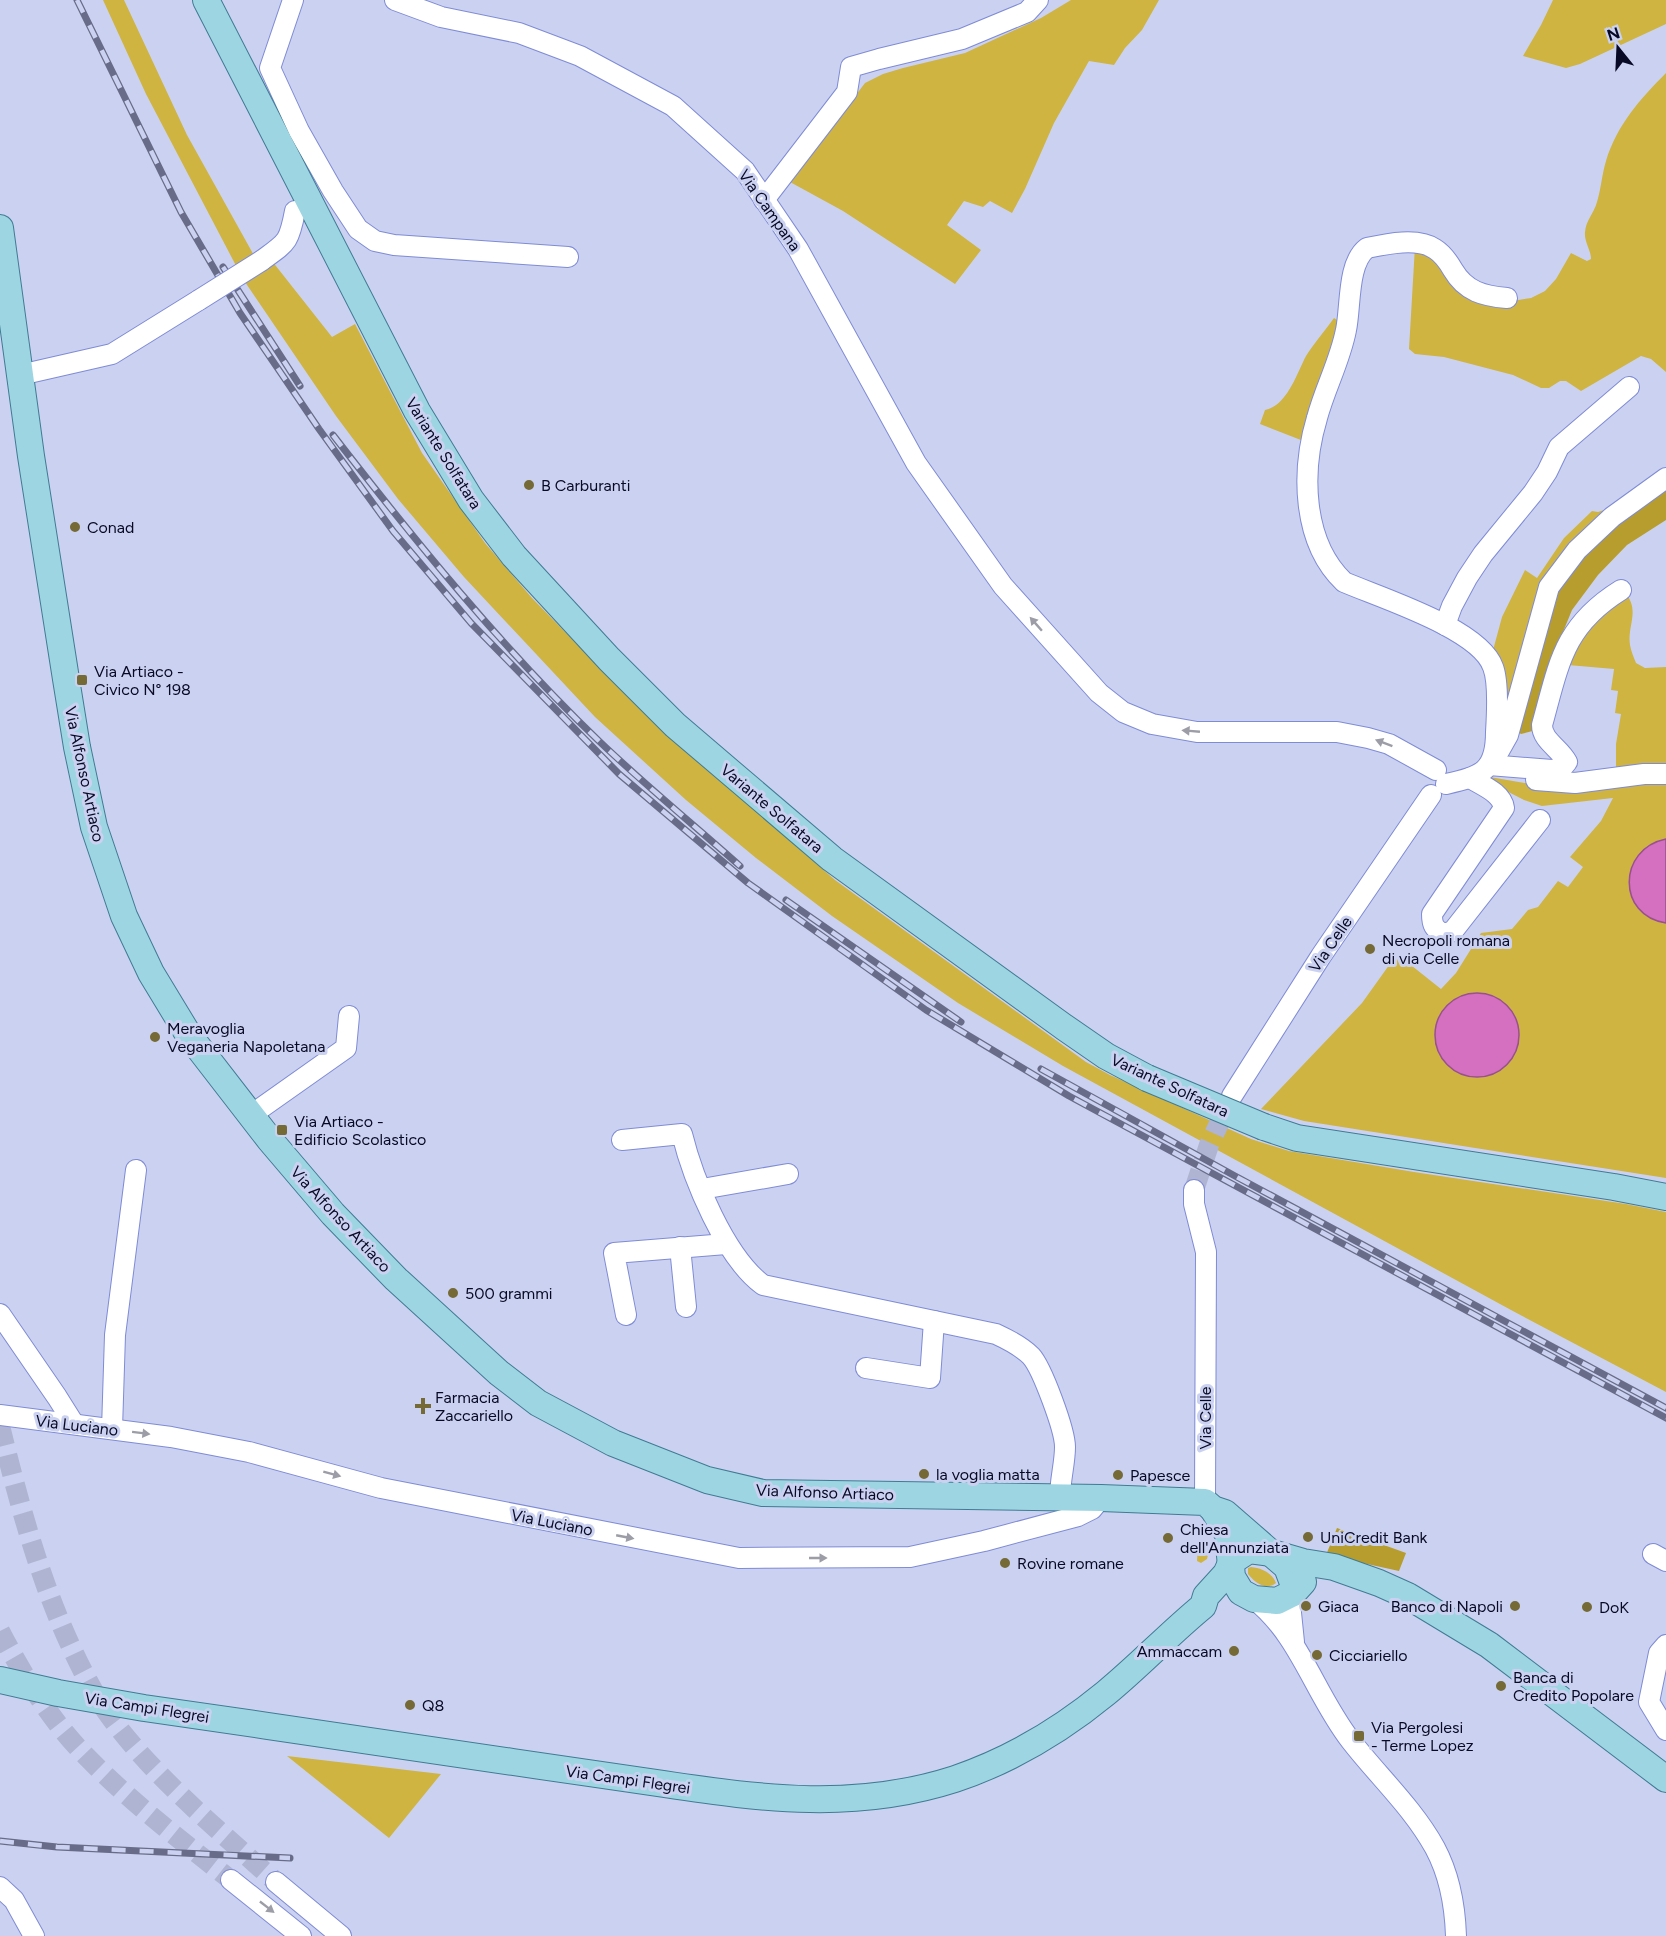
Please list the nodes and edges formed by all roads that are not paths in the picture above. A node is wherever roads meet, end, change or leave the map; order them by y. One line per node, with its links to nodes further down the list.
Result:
1 (206, 0): 27 (main road, Variante Solfatara, bridge)
2 (293, 0): 8 (street)
3 (395, 0): 5 (street, Via Campana)
4 (1038, 0): 5 (street)
5 (764, 200): 17 (street, Via Campana, one-way to 5)
6 (295, 211): 10 (street, bridge)
7 (0, 228): 10 (main road, Via Alfonso Artiaco)
8 (568, 257)
9 (1507, 298): 14 (street)
10 (20, 375): 21 (main road, Via Alfonso Artiaco)
11 (1629, 387): 14 (street)
12 (1666, 478): 15 (street)
13 (1621, 590): 15 (street)
14 (1445, 625): 15 (street)
15 (1484, 768): 16 (street); 17 (street); 18 (street)
16 (1666, 774)
17 (1438, 783): 20 (street, Via Celle)
18 (1540, 820)
19 (349, 1016): 21 (street)
20 (1232, 1096)
21 (251, 1115): 38 (main road, Via Alfonso Artiaco)
22 (622, 1140): 25 (street)
23 (136, 1170): 37 (street)
24 (788, 1174): 25 (street)
25 (702, 1189): 28 (street)
26 (1194, 1190): 40 (street, Via Celle)
27 (1666, 1197)
28 (726, 1244): 29 (street); 33 (street)
29 (680, 1247): 30 (street); 32 (street)
30 (686, 1307)
31 (0, 1314): 36 (street)
32 (626, 1315)
33 (934, 1321): 34 (street); 38 (street)
34 (866, 1368)
35 (0, 1415): 36 (street, Via Luciano)
36 (74, 1424): 37 (street, Via Luciano)
37 (112, 1429): 39 (street, Via Luciano, one-way to 39)
38 (1060, 1497): 39 (main road, Via Alfonso Artiaco)
39 (1101, 1498): 40 (main road, Via Alfonso Artiaco)
40 (1209, 1506): 41 (main road, Via Alfonso Artiaco); 42 (main road)
41 (1272, 1553): 42 (main road); 43 (main road); 44 (main road)
42 (1232, 1561): 45 (main road); 46 (main road, Via Campi Flegrei)
43 (1350, 1574): 44 (main road); 51 (main road)
44 (1293, 1593): 45 (main road); 47 (street)
45 (1254, 1599): 46 (main road); 47 (street)
46 (1203, 1605): 49 (main road, Via Campi Flegrei)
47 (1294, 1642): 58 (street)
48 (1666, 1645): 50 (street)
49 (0, 1680)
50 (1666, 1730)
51 (1666, 1779)
52 (231, 1880): 56 (street, one-way to 56)
53 (276, 1882): 57 (street)
54 (0, 1887): 55 (street)
55 (34, 1936)
56 (301, 1936)
57 (340, 1936)
58 (1456, 1936)

